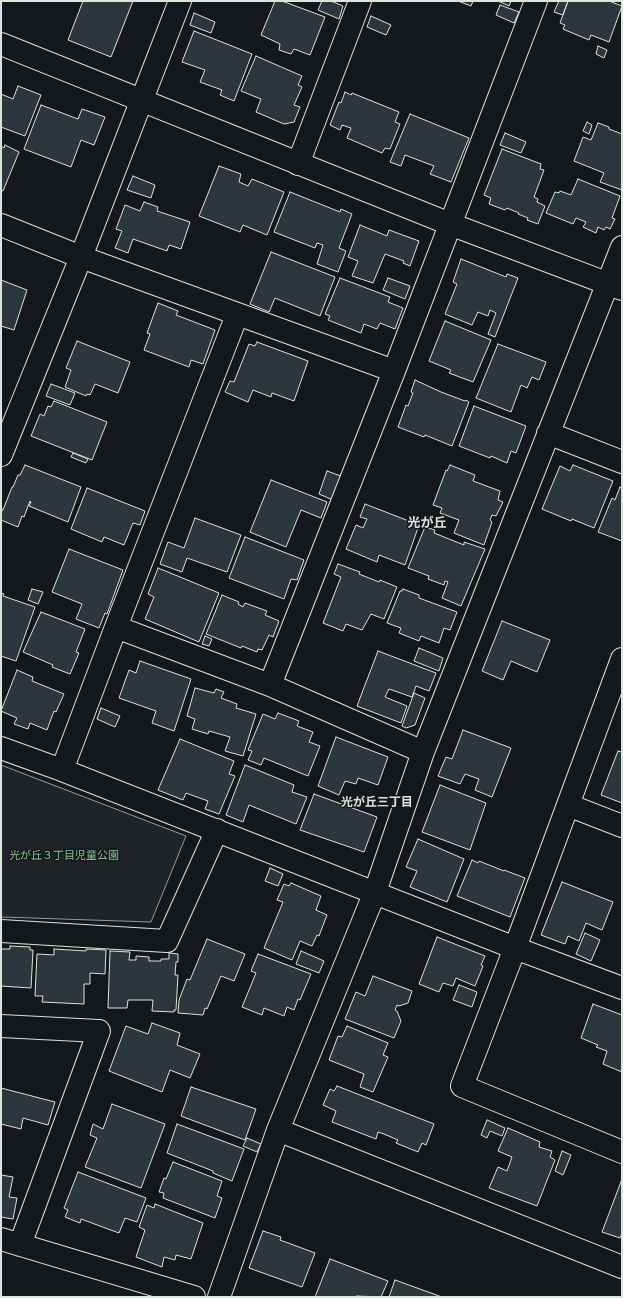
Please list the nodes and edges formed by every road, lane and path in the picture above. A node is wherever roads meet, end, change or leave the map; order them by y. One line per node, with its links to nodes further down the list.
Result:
1 (180, 1): 5 (street)
2 (360, 1): 6 (street)
3 (536, 1): 7 (street)
4 (1, 44): 5 (street)
5 (142, 100): 6 (street); 10 (street)
6 (298, 164): 7 (street)
7 (450, 224): 11 (street); 13 (street)
8 (1, 225): 10 (street)
9 (622, 247): 11 (street)
10 (80, 258): 12 (street); 15 (street)
11 (615, 286): 14 (street)
12 (237, 315): 13 (street); 17 (street)
13 (394, 371): 19 (street)
14 (548, 433): 16 (street); 21 (street)
15 (1, 455)
16 (622, 462)
17 (116, 627): 19 (street); 22 (street)
18 (622, 659): 23 (street)
19 (270, 685): 21 (street)
20 (1, 748): 22 (street)
21 (423, 752): 26 (street)
22 (62, 770): 25 (street)
23 (568, 805): 24 (street); 28 (street)
24 (622, 826)
25 (216, 830): 26 (street); 27 (street)
26 (374, 892): 28 (street); 31 (street)
27 (1, 931)
28 (515, 948): 29 (street); 32 (street)
29 (622, 988)
30 (1, 1026): 33 (street)
31 (278, 1130): 34 (street); 36 (street)
32 (622, 1152)
33 (11, 1242): 35 (street)
34 (622, 1267)
35 (194, 1297)
36 (219, 1297)

